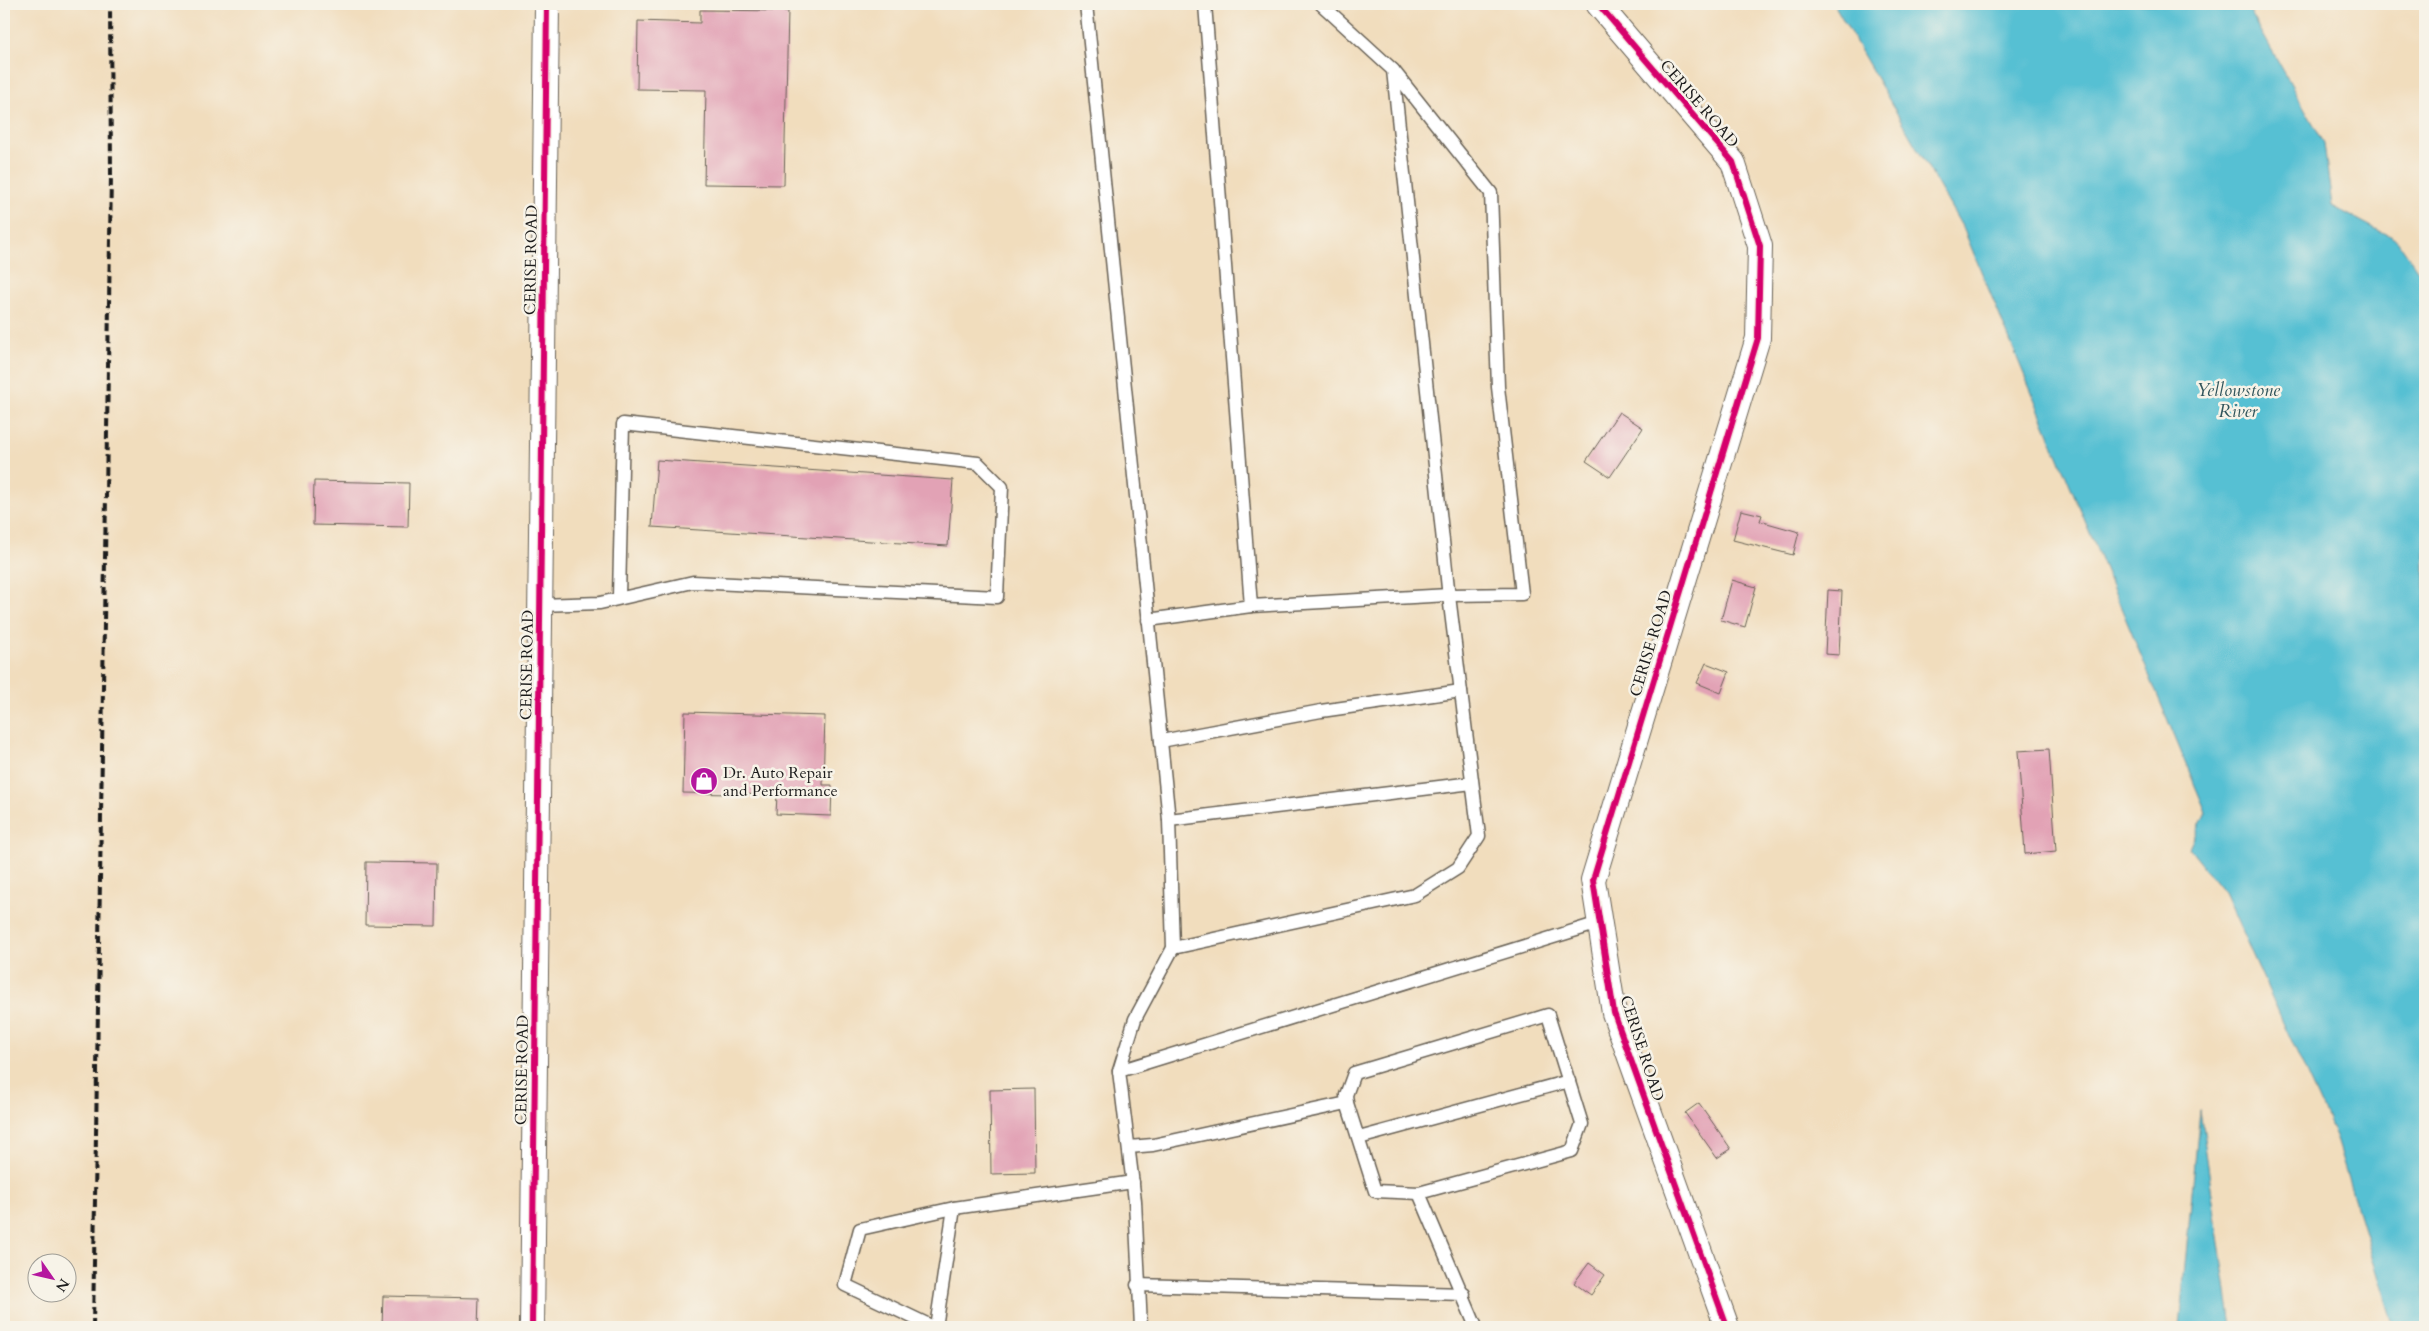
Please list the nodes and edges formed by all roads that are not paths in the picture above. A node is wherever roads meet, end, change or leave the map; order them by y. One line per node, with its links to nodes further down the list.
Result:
1 (547, 4): 9 (street, CERISE ROAD)
2 (1086, 4): 11 (lane)
3 (1205, 4): 10 (lane)
4 (1321, 4): 6 (lane)
5 (1598, 4): 16 (street, CERISE ROAD)
6 (1393, 70): 7 (lane); 7 (lane)
7 (1449, 595): 10 (lane); 12 (lane)
8 (620, 597): 8 (lane); 9 (lane)
9 (540, 605): 28 (street, CERISE ROAD)
10 (1251, 606): 11 (lane)
11 (1148, 620): 13 (lane)
12 (1461, 691): 13 (lane); 14 (lane)
13 (1161, 741): 15 (lane)
14 (1472, 783): 15 (lane); 17 (lane)
15 (1169, 820): 17 (lane)
16 (1599, 923): 18 (lane); 32 (street, CERISE ROAD)
17 (1173, 948): 18 (lane)
18 (1119, 1071): 22 (lane)
19 (1569, 1081): 20 (lane); 21 (lane); 24 (lane)
20 (1347, 1103): 21 (lane); 22 (lane)
21 (1359, 1138): 24 (lane)
22 (1129, 1147): 23 (lane)
23 (1133, 1182): 25 (lane); 26 (lane)
24 (1419, 1193): 27 (lane)
25 (954, 1208): 29 (lane); 29 (lane)
26 (1137, 1285): 27 (lane); 30 (lane)
27 (1464, 1294): 31 (lane)
28 (532, 1327)
29 (934, 1327)
30 (1141, 1327)
31 (1476, 1327)
32 (1727, 1327)

